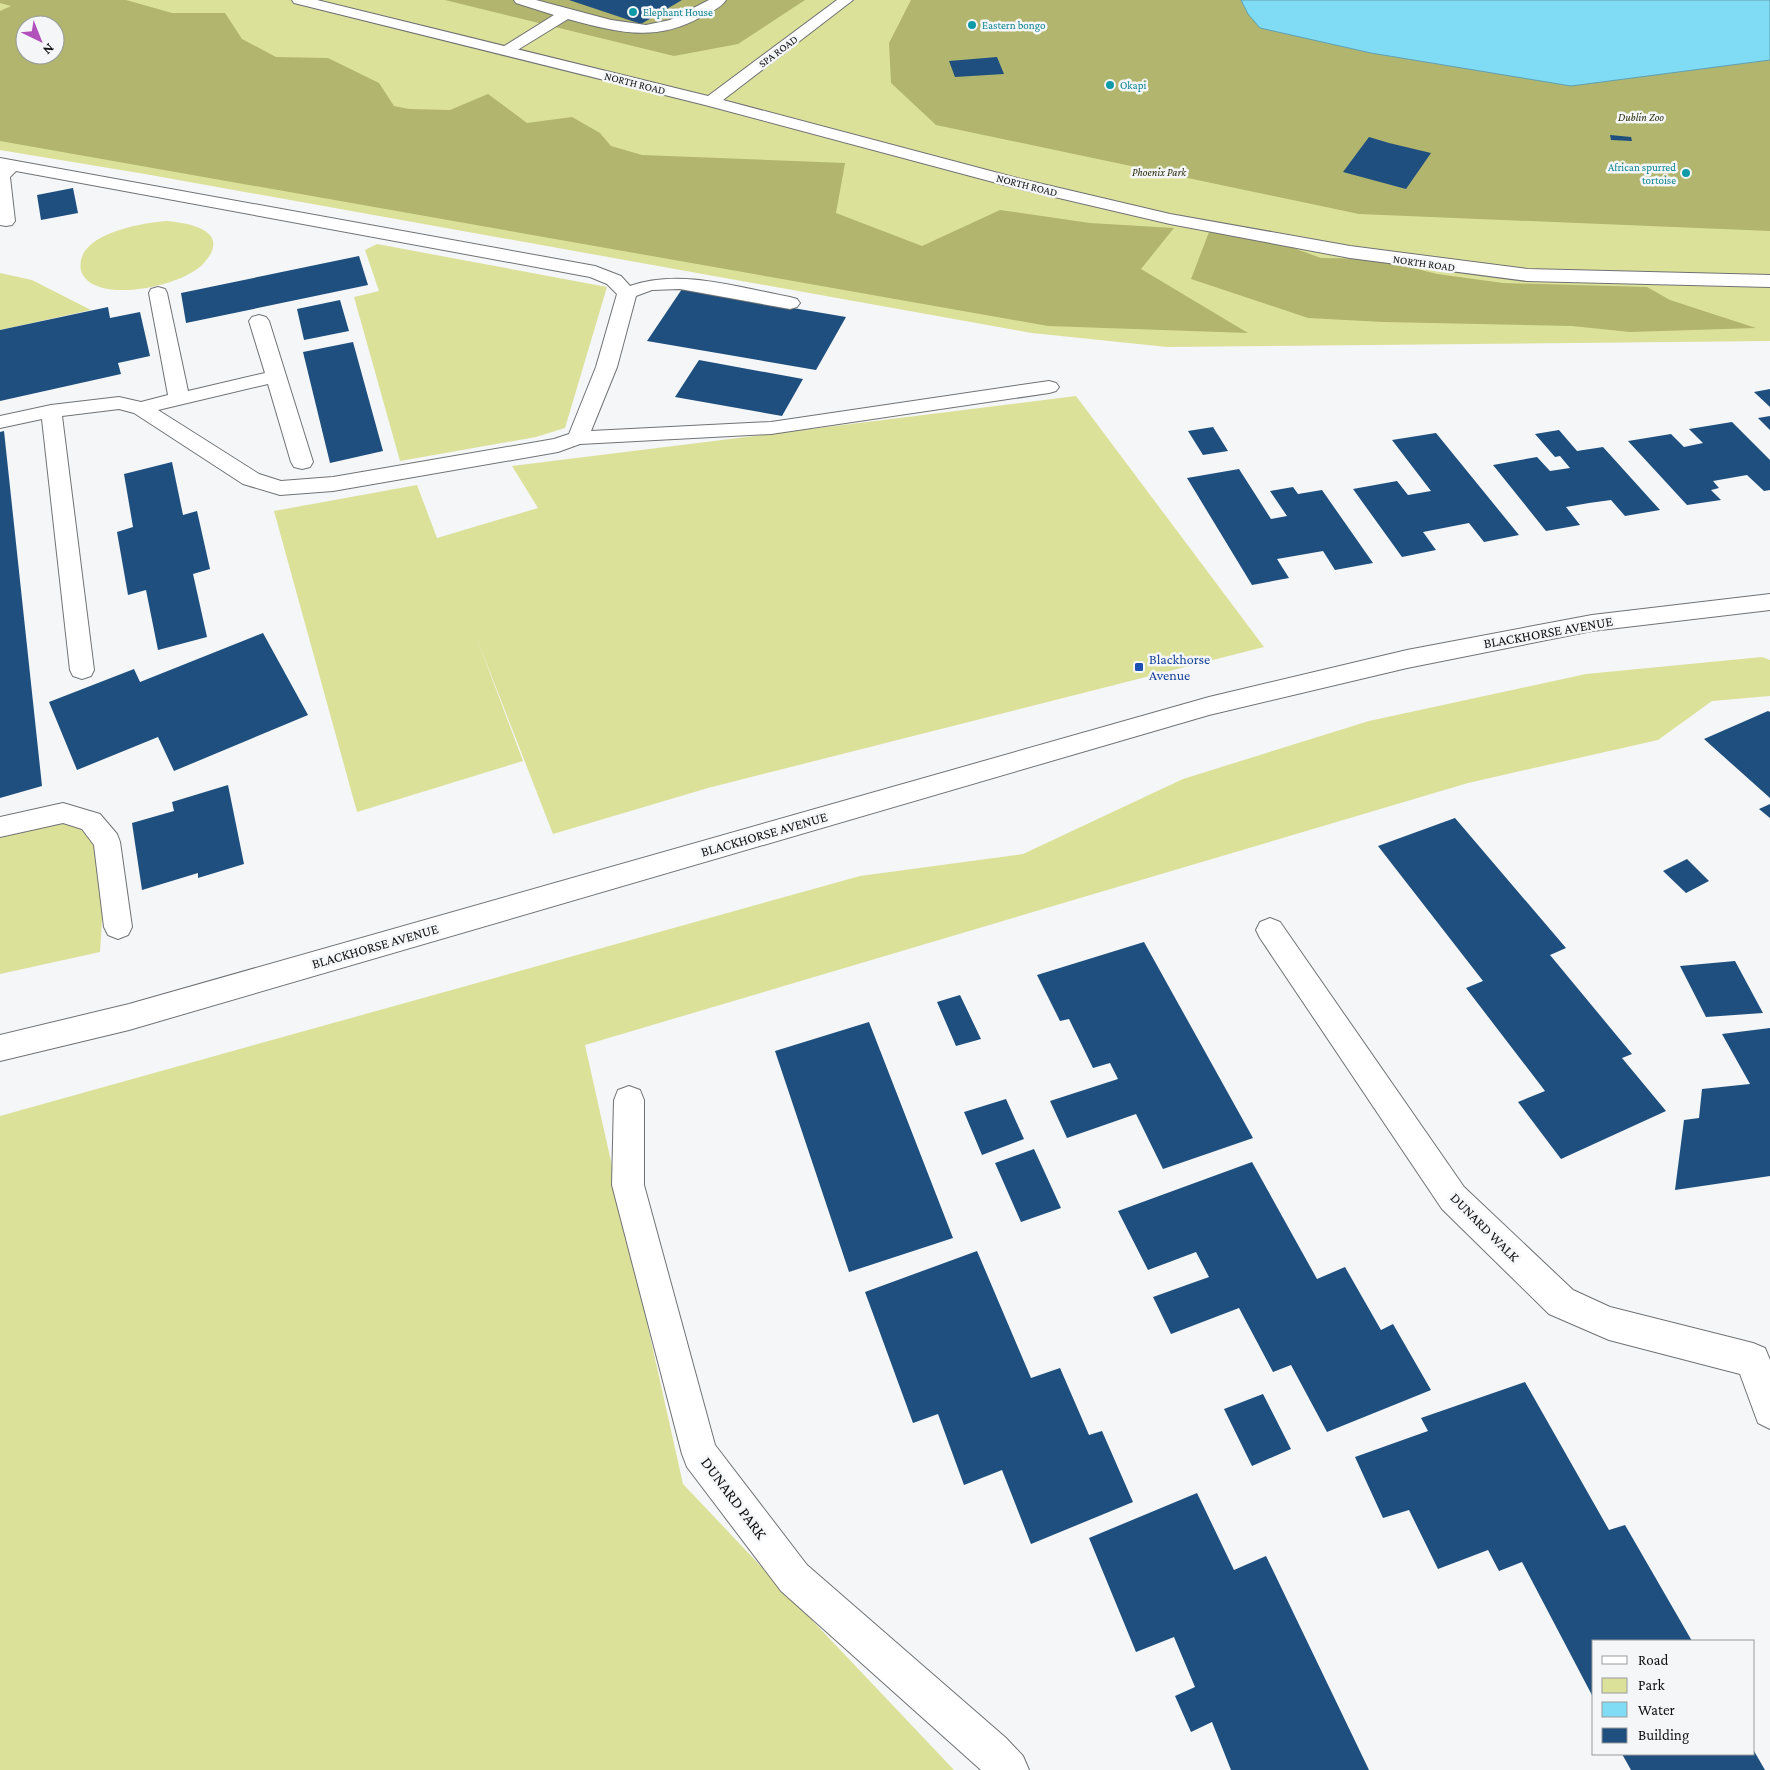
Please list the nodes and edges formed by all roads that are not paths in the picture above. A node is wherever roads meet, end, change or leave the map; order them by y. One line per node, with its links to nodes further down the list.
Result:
1 (299, 0): 6 (street, NORTH ROAD)
2 (521, 0): 5 (street)
3 (719, 0): 5 (street)
4 (846, 0): 7 (street, SPA ROAD)
5 (565, 14): 6 (street)
6 (506, 51): 7 (street, NORTH ROAD)
7 (711, 102): 10 (street, NORTH ROAD)
8 (6, 164): 9 (street); 12 (street)
9 (6, 221)
10 (1770, 281)
11 (158, 293): 17 (street)
12 (627, 293): 13 (street); 21 (street)
13 (790, 303)
14 (259, 322): 15 (street)
15 (276, 376): 17 (street); 22 (street)
16 (1049, 387): 21 (street)
17 (179, 399): 18 (street)
18 (141, 408): 19 (street); 21 (street)
19 (52, 411): 20 (street); 24 (street)
20 (0, 422)
21 (577, 438)
22 (302, 462)
23 (1770, 602): 28 (street, BLACKHORSE AVENUE)
24 (82, 670)
25 (0, 827): 26 (street)
26 (118, 927)
27 (1270, 930): 30 (street, DUNARD WALK)
28 (0, 1048)
29 (629, 1100): 32 (street, DUNARD PARK)
30 (1762, 1357): 31 (street, DUNARD WALK)
31 (1770, 1411)
32 (1009, 1770)

